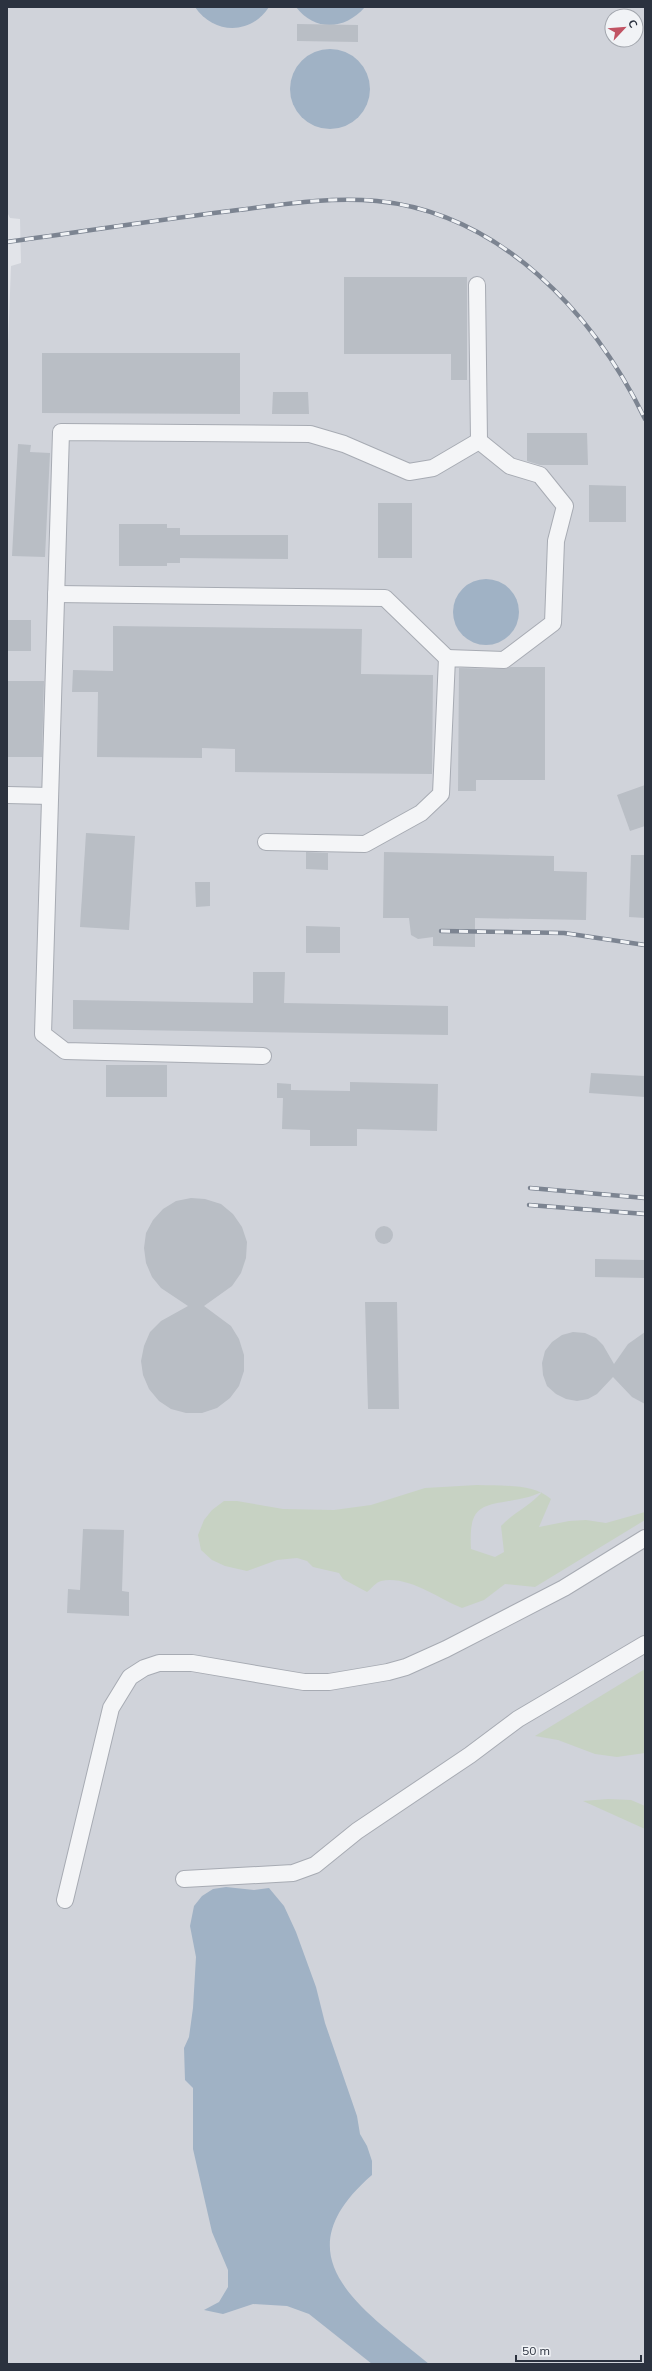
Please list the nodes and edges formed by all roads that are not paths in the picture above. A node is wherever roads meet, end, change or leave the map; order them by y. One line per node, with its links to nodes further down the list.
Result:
1 (477, 285): 2 (lane)
2 (479, 441): 3 (lane); 4 (lane)
3 (56, 594): 4 (lane); 6 (lane)
4 (447, 658): 7 (lane)
5 (7, 795): 6 (lane)
6 (50, 796): 8 (lane)
7 (266, 842)
8 (263, 1056)
9 (645, 1538): 12 (lane)
10 (645, 1644): 11 (lane)
11 (184, 1879)
12 (65, 1900)

